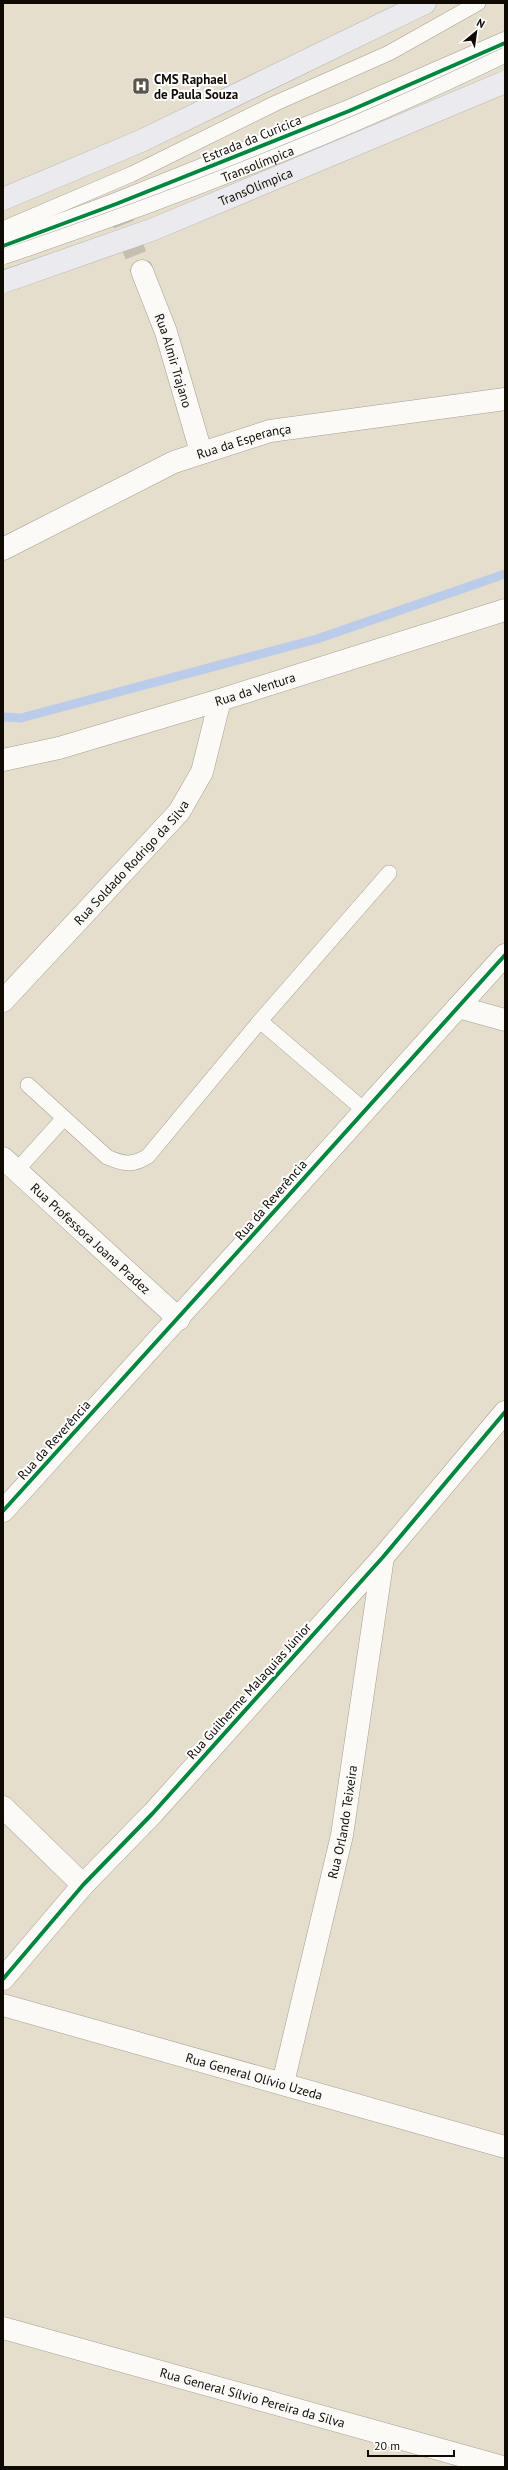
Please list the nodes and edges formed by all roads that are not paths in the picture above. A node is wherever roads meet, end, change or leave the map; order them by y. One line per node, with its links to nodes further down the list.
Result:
1 (426, 3): 6 (highway)
2 (478, 3): 7 (lane)
3 (505, 43): 8 (street, Estrada da Curicica)
4 (505, 55): 9 (lane, Transolímpica, bridge)
5 (505, 82): 11 (highway, TransOlímpica, bridge)
6 (3, 199)
7 (3, 229)
8 (3, 246)
9 (3, 257)
10 (142, 271): 13 (street, Rua Almir Trajano)
11 (3, 282)
12 (505, 399): 13 (street, Rua da Esperança)
13 (201, 452): 14 (street, Rua da Esperança)
14 (3, 549)
15 (505, 610): 16 (street, Rua da Ventura)
16 (220, 700): 17 (street, Rua da Ventura); 20 (street, Rua Soldado Rodrigo da Silva)
17 (3, 760)
18 (389, 873): 23 (lane)
19 (505, 955): 21 (street, Rua da Reverência)
20 (3, 1001)
21 (458, 1007): 22 (street); 25 (street, Rua da Reverência)
22 (505, 1020)
23 (260, 1021): 25 (lane); 26 (lane)
24 (28, 1085): 26 (lane)
25 (364, 1110): 28 (street, Rua da Reverência)
26 (64, 1118): 27 (lane)
27 (10, 1164): 28 (street, Rua Professora Joana Pradez)
28 (179, 1319): 30 (street, Rua da Reverência)
29 (505, 1412): 31 (street, Rua Guilherme Malaquias Júnior)
30 (3, 1511)
31 (383, 1557): 33 (street, Rua Guilherme Malaquias Júnior); 36 (street, Rua Orlando Teixeira)
32 (3, 1807): 33 (street)
33 (83, 1886): 34 (street, Rua Guilherme Malaquias Júnior)
34 (3, 1979)
35 (3, 2005): 36 (street, Rua General Olívio Uzeda)
36 (283, 2083): 37 (street, Rua General Olívio Uzeda)
37 (505, 2147)
38 (3, 2328): 39 (street, Rua General Sílvio Pereira da Silva)
39 (503, 2467)

